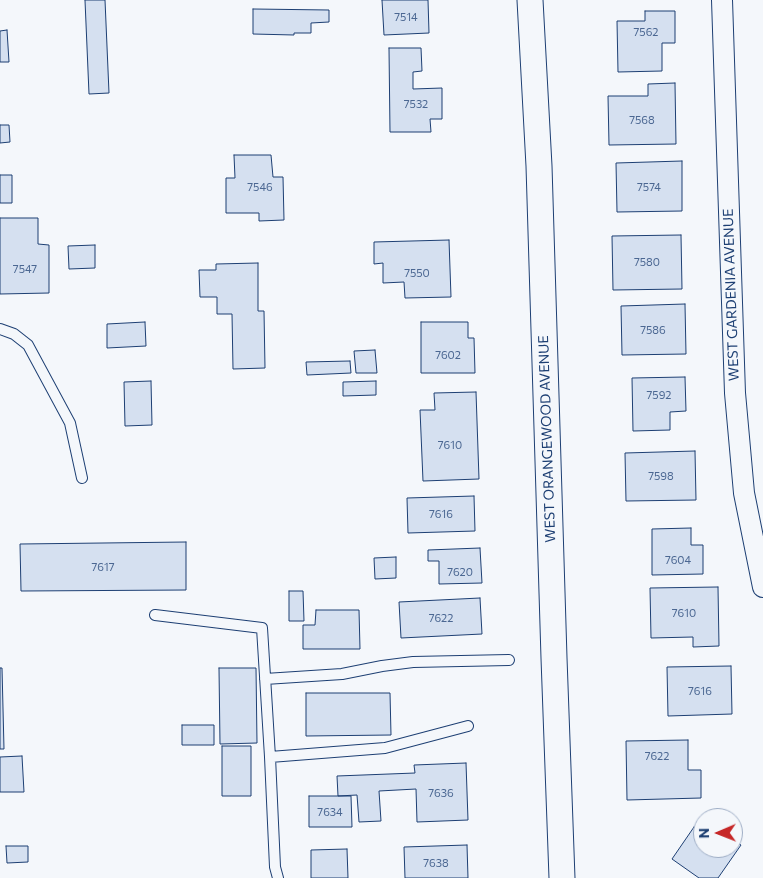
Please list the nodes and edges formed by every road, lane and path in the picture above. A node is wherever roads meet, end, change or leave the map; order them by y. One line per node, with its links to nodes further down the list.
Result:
1 (530, 0): 12 (street, WEST ORANGEWOOD AVENUE)
2 (722, 0): 5 (street, WEST GARDENIA AVENUE)
3 (0, 329): 4 (lane)
4 (82, 478)
5 (763, 587)
6 (155, 615): 8 (lane)
7 (509, 660): 8 (lane)
8 (265, 680): 10 (lane)
9 (468, 726): 10 (lane)
10 (270, 757): 11 (lane)
11 (278, 878)
12 (562, 878)

